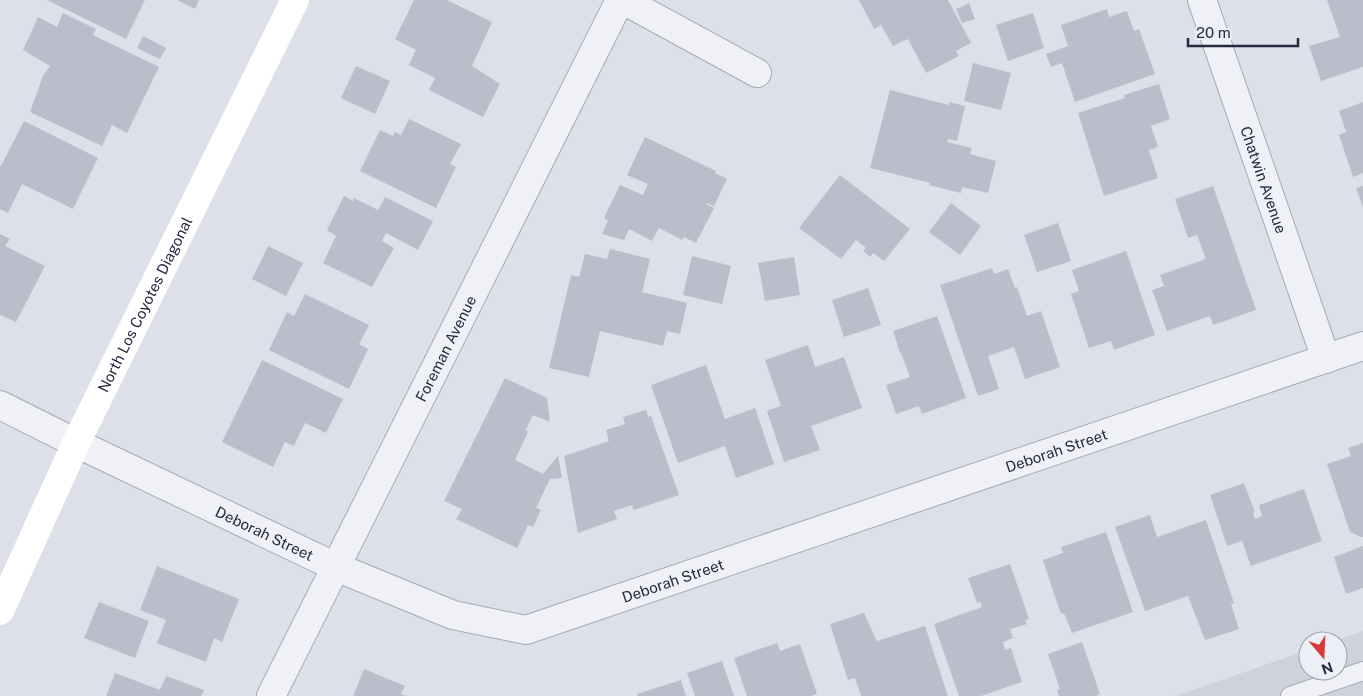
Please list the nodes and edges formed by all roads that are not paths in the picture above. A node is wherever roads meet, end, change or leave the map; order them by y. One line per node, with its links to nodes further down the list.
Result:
1 (295, 0): 8 (main road, North Los Coyotes Diagonal)
2 (622, 0): 4 (street, Foreman Avenue); 9 (street, Foreman Avenue)
3 (1202, 0): 6 (street, Chatwin Avenue)
4 (757, 73)
5 (1363, 346): 6 (street, Deborah Street)
6 (1326, 359): 9 (street, Deborah Street)
7 (0, 405): 8 (street, Deborah Street)
8 (76, 443): 9 (street, Deborah Street); 10 (main road, North Los Coyotes Diagonal)
9 (336, 567): 12 (street, Foreman Avenue)
10 (0, 611)
11 (1363, 671): 13 (lane)
12 (272, 696)
13 (1290, 696)

